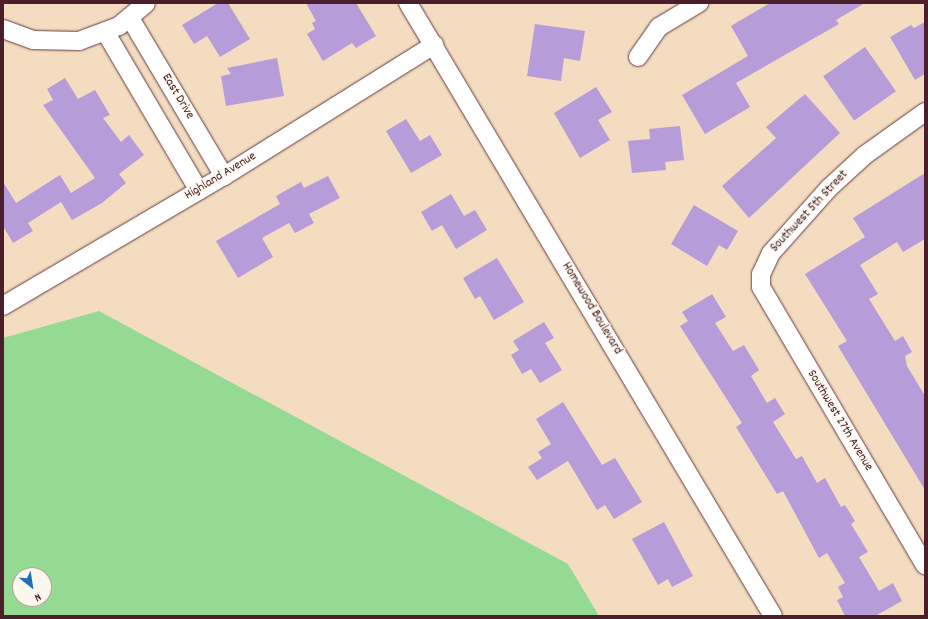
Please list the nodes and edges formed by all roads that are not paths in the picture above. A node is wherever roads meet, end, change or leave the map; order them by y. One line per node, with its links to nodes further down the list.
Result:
1 (146, 3): 4 (street)
2 (408, 3): 6 (street, Homewood Boulevard)
3 (699, 3): 7 (street)
4 (118, 26): 5 (street); 9 (street, East Drive); 10 (street)
5 (3, 29)
6 (434, 45): 9 (street, Highland Avenue); 14 (street, Homewood Boulevard)
7 (638, 57)
8 (925, 112): 11 (street, Southwest 5th Street)
9 (224, 176): 10 (street, Highland Avenue)
10 (199, 191): 12 (street, Highland Avenue)
11 (761, 274): 13 (street, Southwest 27th Avenue)
12 (4, 306)
13 (925, 565)
14 (773, 616)

